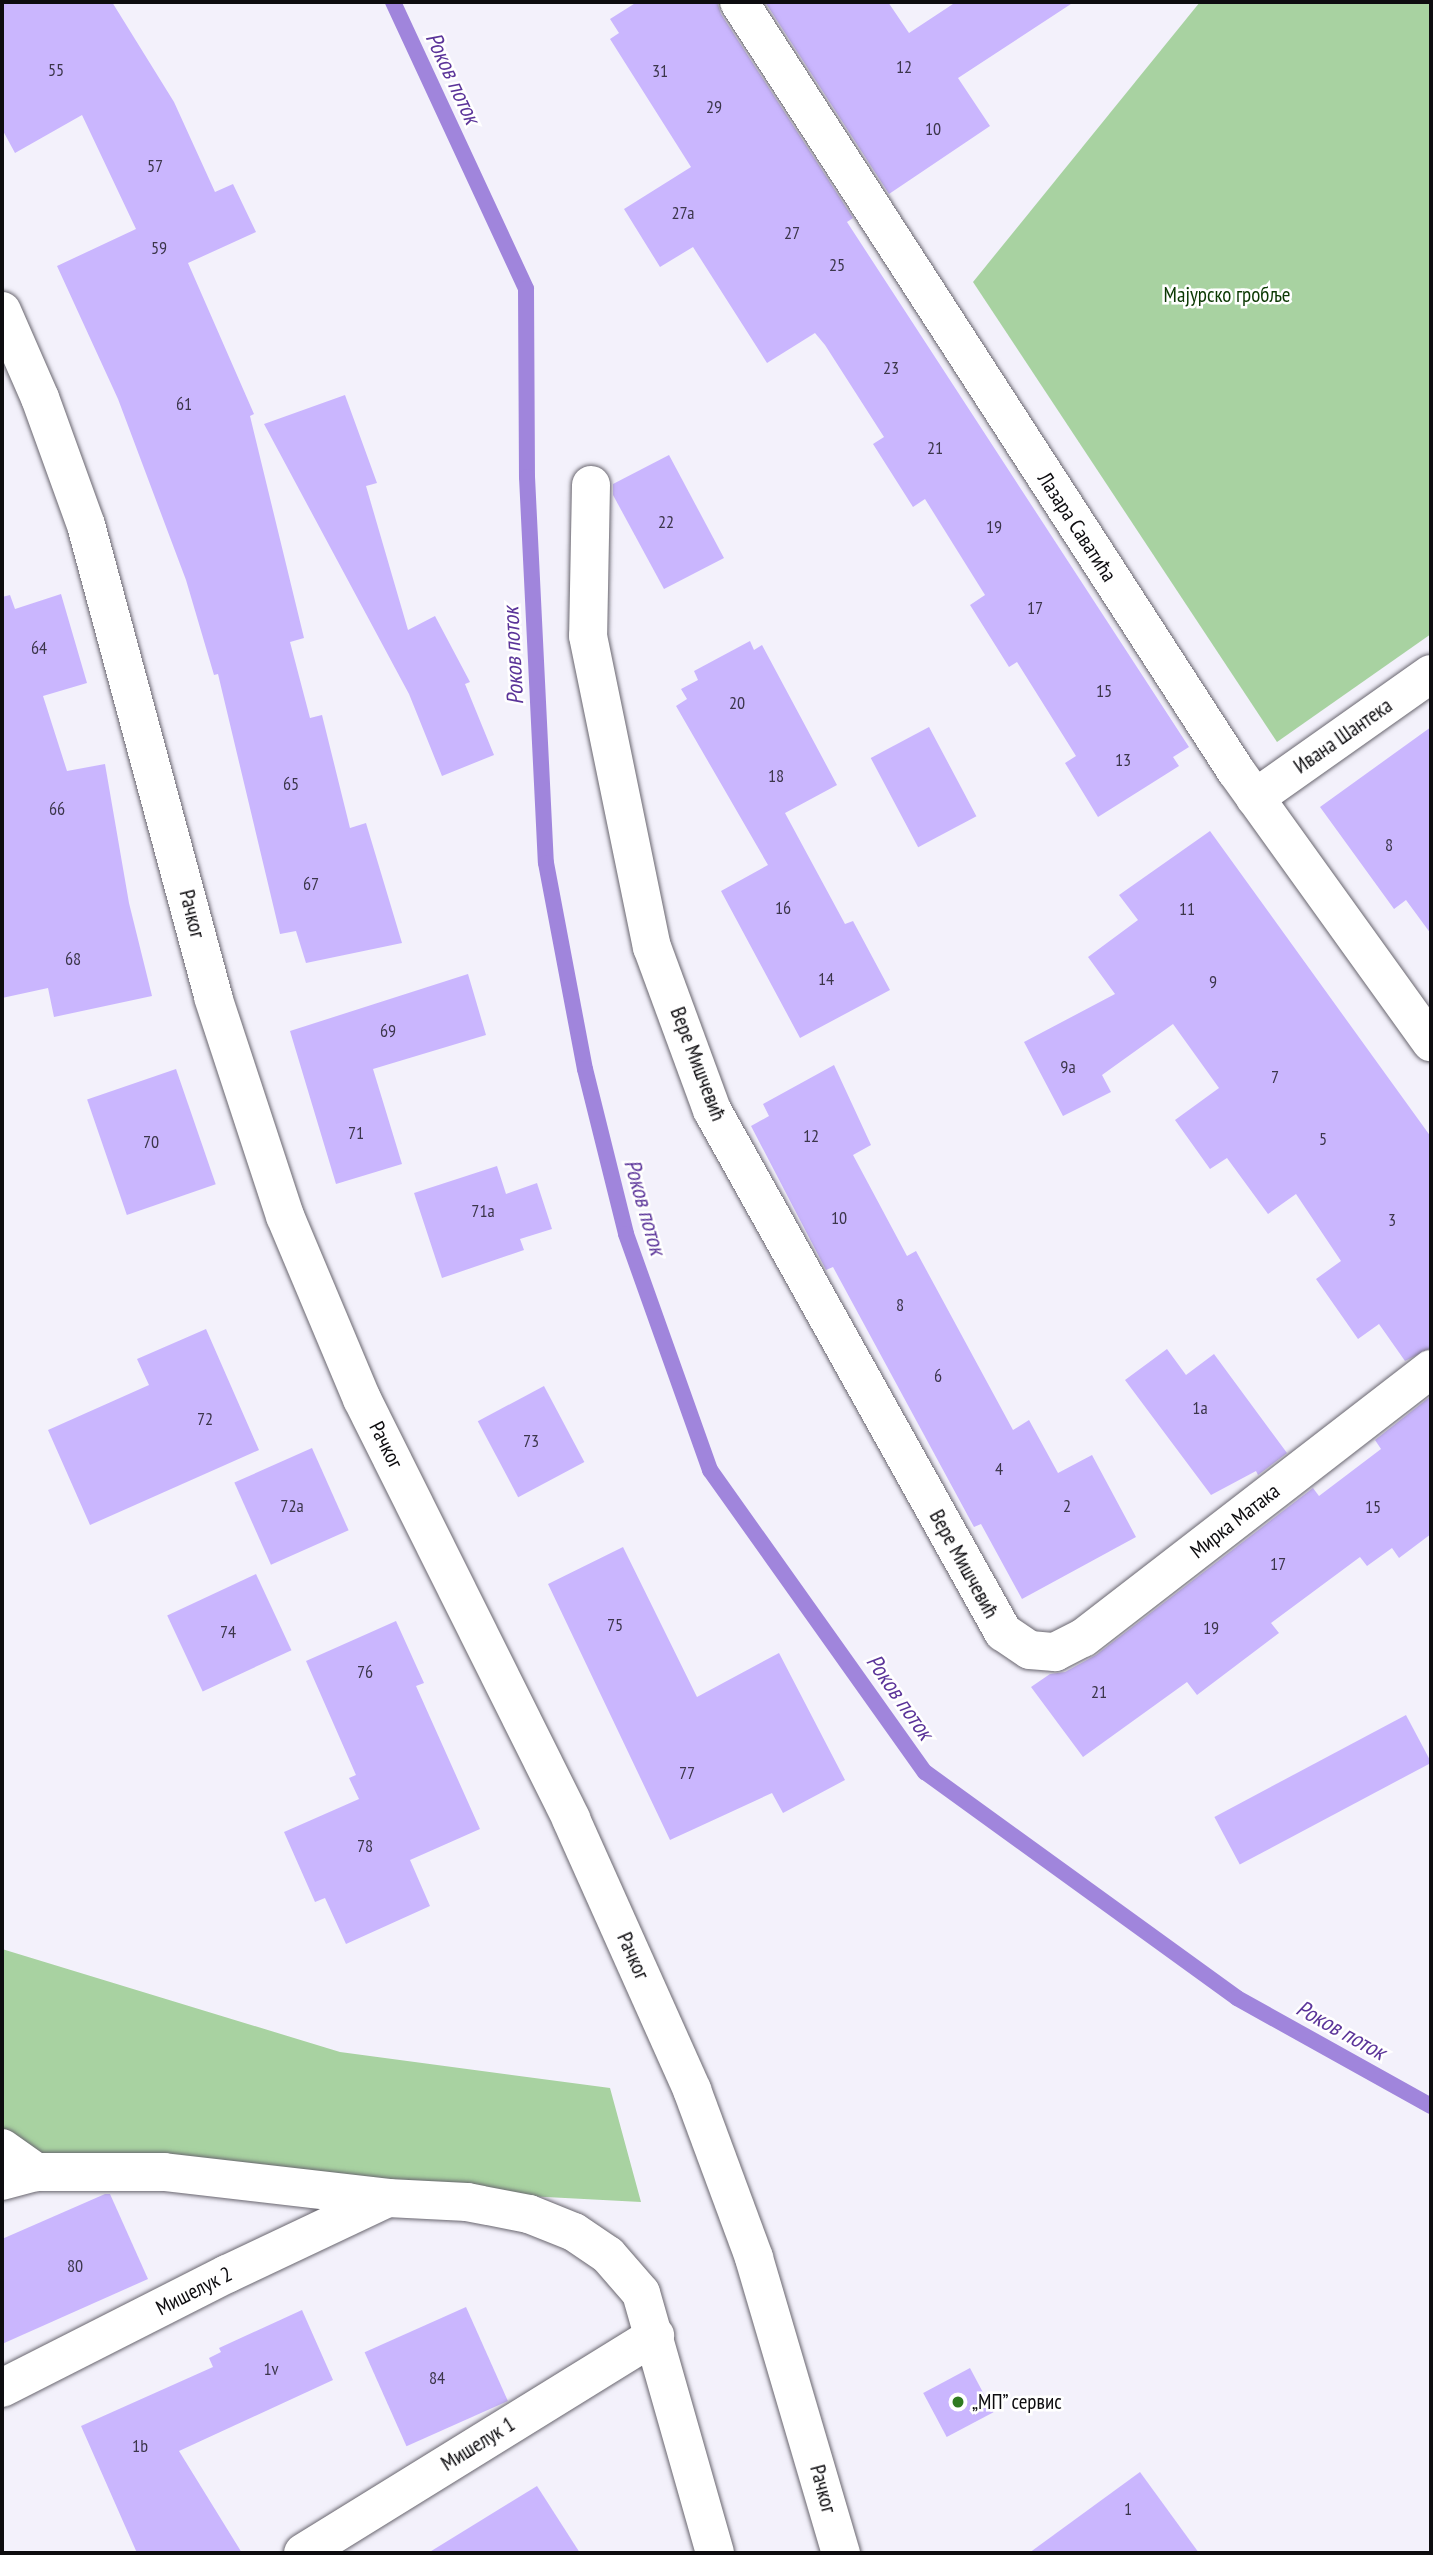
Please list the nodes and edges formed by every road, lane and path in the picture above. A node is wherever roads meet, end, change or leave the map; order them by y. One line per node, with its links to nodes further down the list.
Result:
1 (739, 2): 5 (street, Лазара Саватића)
2 (2, 311): 16 (street, Рачког)
3 (591, 485): 8 (street, Вере Мишчевић)
4 (1431, 674): 5 (street, Ивана Шантека)
5 (1255, 798): 6 (street, Лазара Саватића)
6 (1431, 1042)
7 (1431, 1369): 8 (street, Мирка Матака)
8 (1030, 1650)
9 (2, 2148): 10 (street)
10 (19, 2177): 11 (street)
11 (388, 2199): 12 (street); 13 (street, Мишелук 2)
12 (655, 2336): 14 (street, Мишелук 1); 15 (street)
13 (2, 2388)
14 (303, 2553)
15 (715, 2553)
16 (841, 2553)

